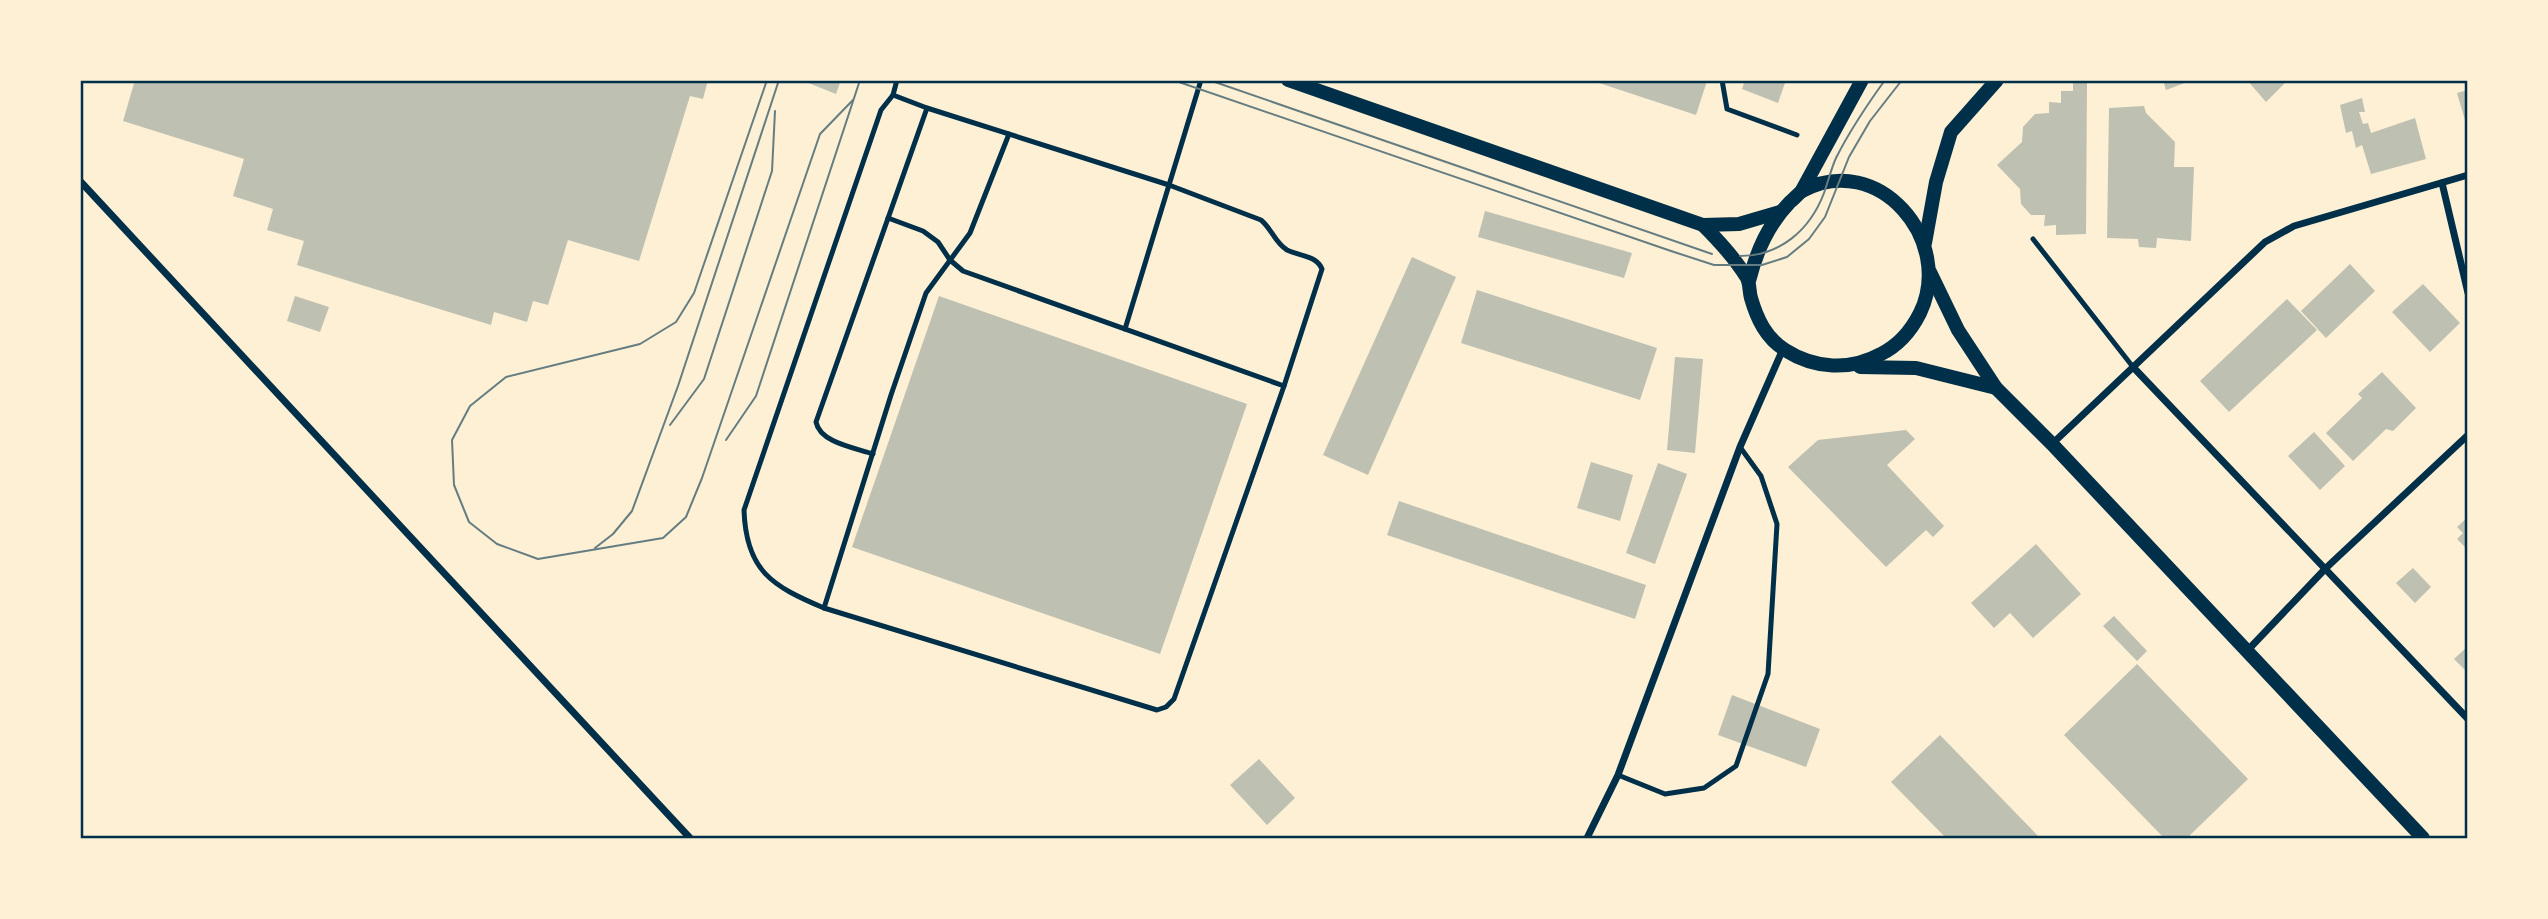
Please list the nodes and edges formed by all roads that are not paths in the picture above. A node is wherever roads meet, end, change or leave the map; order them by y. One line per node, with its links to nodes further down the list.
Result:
1 (897, 80): 7 (lane)
2 (1201, 80): 14 (lane)
3 (1288, 80): 18 (main road)
4 (1722, 80): 10 (lane)
5 (1862, 80): 15 (main road)
6 (1997, 80): 20 (main road)
7 (893, 95): 8 (lane); 36 (lane)
8 (927, 108): 9 (lane); 17 (lane)
9 (1009, 134): 14 (lane); 21 (lane)
10 (1797, 135)
11 (2468, 175): 13 (street)
12 (80, 181): 40 (street)
13 (2442, 183): 24 (street); 28 (street)
14 (1169, 185): 25 (lane); 29 (lane)
15 (1801, 192): 16 (main road); 20 (main road)
16 (1780, 212): 18 (main road); 23 (main road)
17 (888, 218): 21 (lane); 34 (lane)
18 (1703, 225): 23 (main road)
19 (2033, 239): 28 (lane)
20 (1925, 243): 22 (main road)
21 (950, 260): 25 (lane); 34 (lane)
22 (1930, 272): 27 (main road); 30 (main road)
23 (1749, 281): 26 (main road)
24 (2468, 293)
25 (1125, 329): 29 (lane)
26 (1783, 349): 27 (main road); 33 (street)
27 (1838, 366): 30 (main road)
28 (2133, 367): 32 (street); 35 (street)
29 (1284, 386): 36 (lane)
30 (1996, 388): 32 (main road)
31 (2468, 435): 35 (street)
32 (2052, 444): 37 (main road)
33 (1740, 447): 39 (street); 39 (lane)
34 (873, 454): 36 (lane)
35 (2326, 568): 37 (street); 38 (street)
36 (824, 608)
37 (2247, 651): 42 (main road)
38 (2468, 719)
39 (1618, 775): 41 (street)
40 (690, 838)
41 (1587, 838)
42 (2423, 838)

